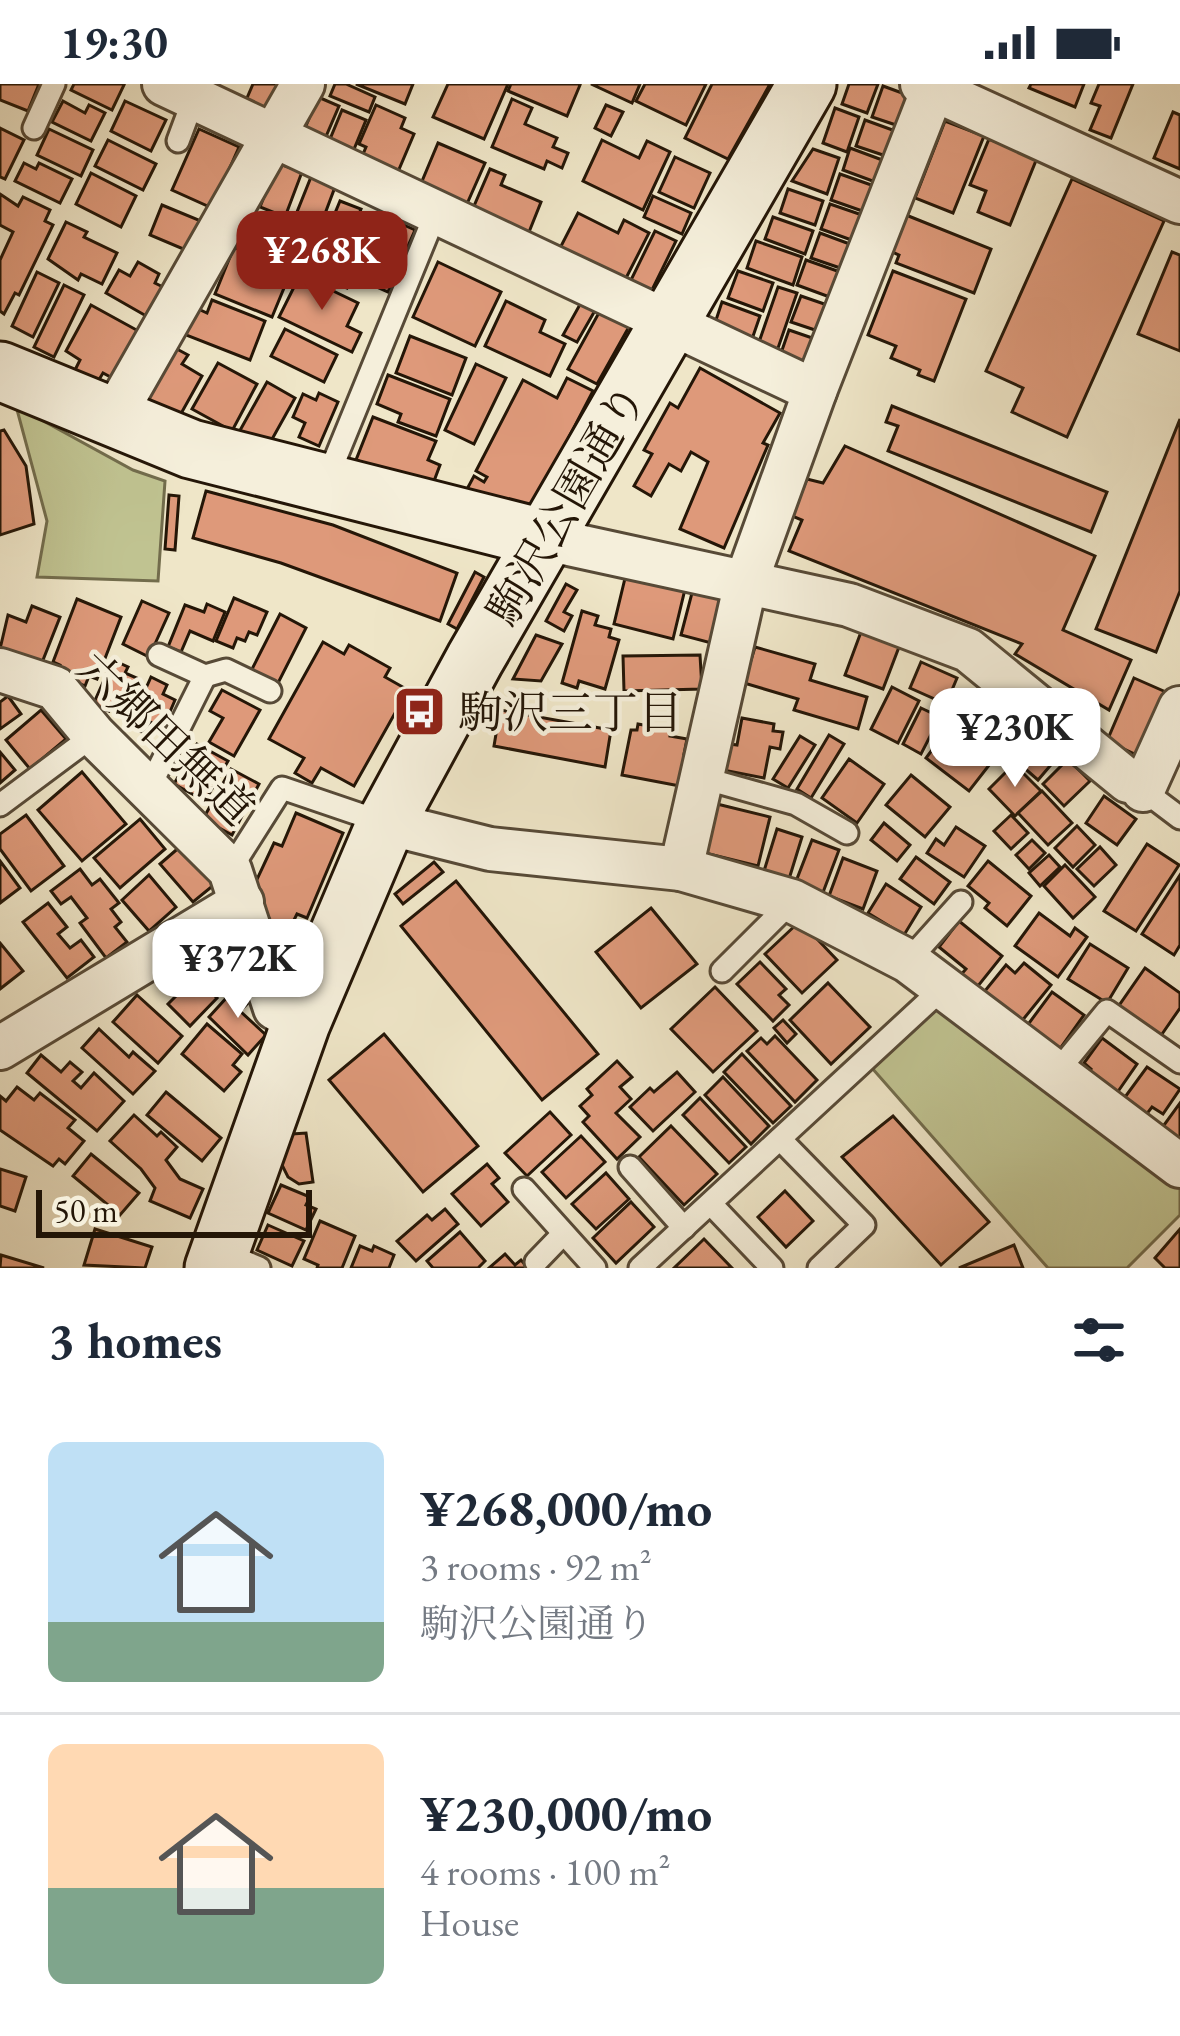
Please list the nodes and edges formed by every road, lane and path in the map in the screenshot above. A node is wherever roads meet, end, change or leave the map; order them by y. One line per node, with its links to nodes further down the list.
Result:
1 (54, 84): 6 (lane)
2 (303, 84): 7 (street)
3 (807, 84): 11 (street, 駒沢公園通り)
4 (930, 86): 9 (street); 13 (street)
5 (179, 91): 7 (street); 8 (lane)
6 (34, 128)
7 (273, 135): 10 (street); 14 (street)
8 (178, 141)
9 (1180, 202)
10 (437, 210): 11 (street); 15 (lane)
11 (670, 324): 13 (street); 16 (street, 駒沢公園通り)
12 (0, 371): 14 (street)
13 (815, 391): 17 (street)
14 (112, 419): 15 (street)
15 (325, 485): 16 (street)
16 (546, 539): 17 (street); 29 (street, 駒沢公園通り)
17 (746, 582): 24 (street); 25 (street)
18 (159, 655): 20 (lane)
19 (0, 670): 23 (street, 六郷田無道)
20 (206, 676): 21 (lane); 26 (lane)
21 (270, 692)
22 (1180, 708): 25 (street)
23 (94, 735): 26 (street, 六郷田無道); 27 (lane)
24 (703, 778): 30 (lane); 31 (street)
25 (1136, 785): 28 (lane)
26 (148, 790): 32 (street, 六郷田無道)
27 (0, 805)
28 (1180, 818)
29 (386, 823): 31 (street); 32 (lane); 38 (street, 駒沢公園通り)
30 (847, 833)
31 (681, 869): 33 (street)
32 (236, 886): 38 (street, 六郷田無道); 39 (street)
33 (792, 901): 35 (street); 36 (lane)
34 (961, 902): 35 (lane)
35 (908, 961): 37 (street)
36 (722, 971)
37 (944, 987): 41 (street); 42 (lane)
38 (302, 1023): 49 (street, 駒沢公園通り)
39 (0, 1048)
40 (1180, 1062): 41 (lane)
41 (1056, 1073): 43 (street)
42 (780, 1139): 46 (lane); 54 (lane)
43 (1180, 1166)
44 (630, 1167): 47 (lane)
45 (524, 1189): 48 (lane)
46 (710, 1204): 47 (lane); 53 (lane)
47 (684, 1228): 52 (lane)
48 (563, 1234): 50 (lane); 51 (lane)
49 (231, 1262)
50 (536, 1262)
51 (595, 1268)
52 (640, 1268)
53 (772, 1268)
54 (819, 1268)

